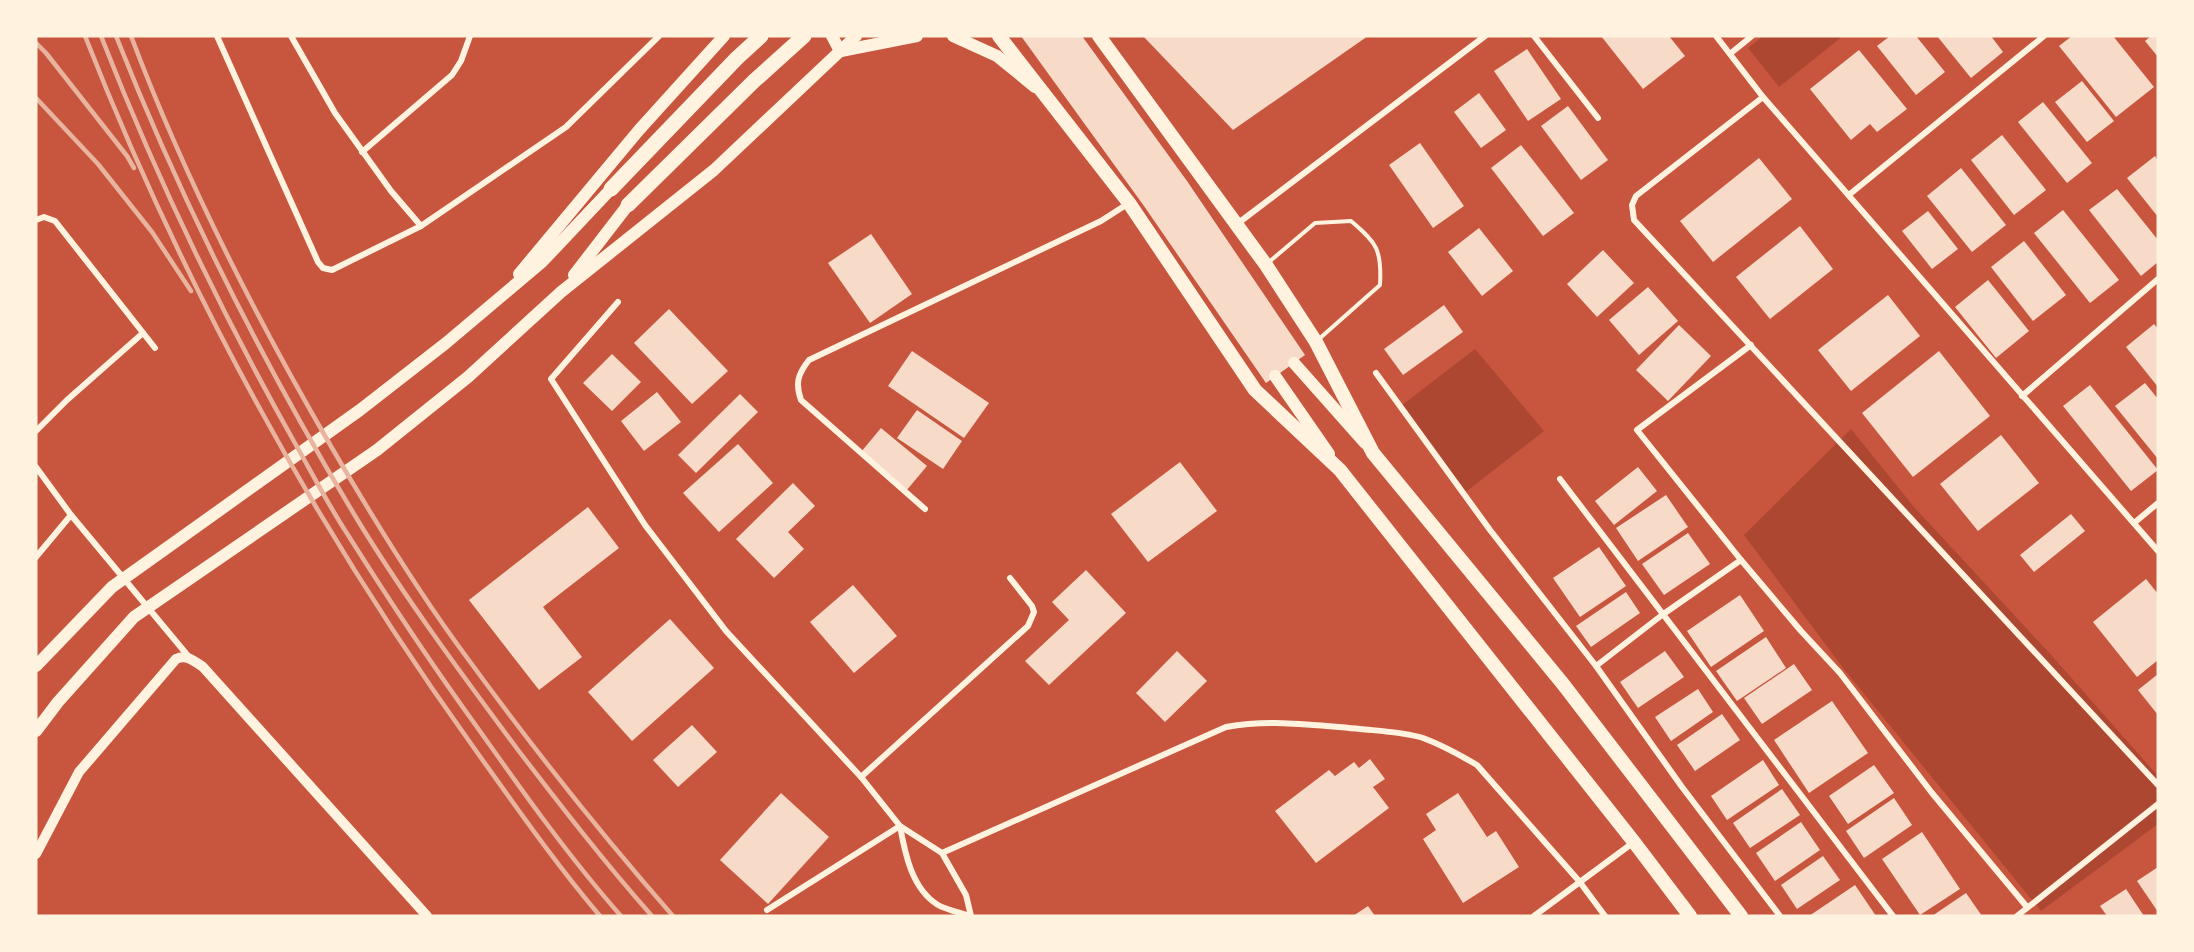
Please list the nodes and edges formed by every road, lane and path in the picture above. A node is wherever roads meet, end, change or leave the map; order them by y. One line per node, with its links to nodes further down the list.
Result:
1 (217, 36): 31 (street)
2 (291, 36): 24 (street)
3 (470, 36): 24 (street)
4 (659, 36): 31 (street)
5 (724, 36): 35 (main road)
6 (761, 36): 25 (highway)
7 (804, 36): 28 (highway)
8 (832, 36): 19 (main road)
9 (856, 36): 19 (main road)
10 (917, 36): 19 (main road)
11 (953, 36): 21 (main road)
12 (999, 36): 21 (highway)
13 (1099, 36): 30 (highway)
14 (1485, 36): 30 (street)
15 (1533, 36): 23 (street)
16 (1716, 36): 20 (street)
17 (1752, 36): 20 (street)
18 (2043, 36): 26 (street)
19 (840, 51): 34 (main road)
20 (1731, 53): 22 (street)
21 (1043, 94): 27 (highway)
22 (1763, 97): 26 (street); 39 (street)
23 (1598, 118)
24 (362, 152): 31 (street)
25 (610, 189): 35 (main road)
26 (1850, 194): 44 (street)
27 (1129, 203): 48 (highway); 51 (street)
28 (628, 205): 34 (main road)
29 (36, 220): 37 (street)
30 (1237, 224): 32 (highway)
31 (421, 226)
32 (1266, 265): 38 (highway); 38 (lane)
33 (2158, 279): 44 (street)
34 (561, 292): 62 (main road)
35 (497, 300): 60 (main road)
36 (618, 302): 63 (street)
37 (142, 333): 40 (street); 45 (street)
38 (1316, 342): 46 (highway)
39 (1751, 345): 56 (street); 64 (street)
40 (155, 348)
41 (1294, 363): 46 (main road)
42 (1376, 373): 61 (street)
43 (1275, 376): 48 (main road)
44 (2022, 396): 53 (street)
45 (36, 431)
46 (1373, 453): 78 (highway)
47 (36, 467): 52 (street)
48 (1340, 470): 67 (highway)
49 (1560, 479): 58 (street)
50 (2158, 503): 53 (street)
51 (925, 509)
52 (71, 515): 55 (street); 59 (street)
53 (2134, 524): 54 (street)
54 (2158, 551)
55 (36, 557)
56 (1741, 560): 58 (street); 71 (street)
57 (1010, 578): 63 (street)
58 (1662, 615): 61 (street); 80 (street)
59 (189, 657): 69 (street); 73 (street)
60 (36, 666)
61 (1596, 666): 79 (street)
62 (36, 731)
63 (861, 777): 66 (street)
64 (2158, 785)
65 (2158, 804): 71 (street)
66 (900, 826): 68 (street); 72 (street); 74 (street)
67 (1634, 842): 70 (street); 77 (highway)
68 (942, 853): 70 (street); 74 (street)
69 (36, 854)
70 (1579, 881): 75 (street); 76 (street)
71 (2027, 907): 81 (street)
72 (767, 910)
73 (427, 916)
74 (970, 916)
75 (1534, 916)
76 (1605, 916)
77 (1690, 916)
78 (1741, 916)
79 (1780, 916)
80 (1893, 916)
81 (2017, 916)

